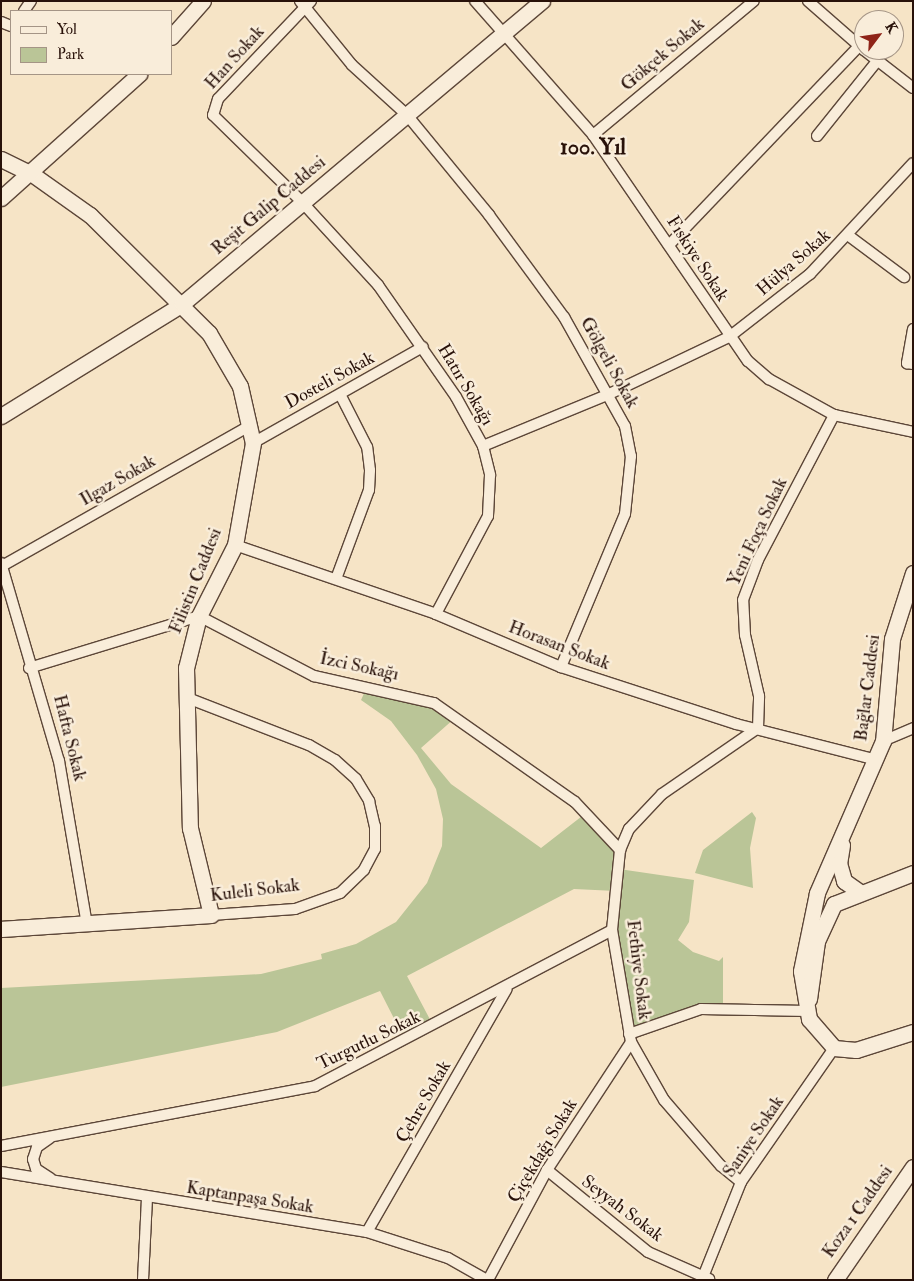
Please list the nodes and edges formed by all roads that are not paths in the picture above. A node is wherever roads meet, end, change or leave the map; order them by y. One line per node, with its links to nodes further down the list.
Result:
1 (203, 1): 8 (main road)
2 (475, 1): 7 (street, Fıskiye Sokak)
3 (542, 1): 7 (main road, Reşit Galip Caddesi)
4 (754, 1): 15 (street, Gökçek Sokak)
5 (808, 1): 9 (street)
6 (306, 3): 14 (street, Gölgeli Sokak); 21 (street, Han Sokak)
7 (505, 33): 14 (main road, Reşit Galip Caddesi); 15 (street, Fıskiye Sokak)
8 (172, 37)
9 (854, 41)
10 (854, 58): 23 (street)
11 (877, 61): 13 (street); 16 (street)
12 (137, 75): 19 (main road)
13 (913, 88)
14 (407, 115): 21 (main road, Reşit Galip Caddesi); 31 (street, Gölgeli Sokak)
15 (593, 135): 23 (street, Fıskiye Sokak)
16 (817, 136)
17 (1, 159): 19 (main road, Filistin Caddesi)
18 (913, 162): 22 (street, Hülya Sokak)
19 (32, 174): 20 (main road); 25 (main road, Filistin Caddesi)
20 (1, 198)
21 (302, 202): 25 (main road, Reşit Galip Caddesi); 28 (street, Hatır Sokağı)
22 (849, 236): 24 (street); 27 (street, Hülya Sokak)
23 (670, 245): 27 (street, Fıskiye Sokak)
24 (904, 277)
25 (182, 304): 33 (main road, Reşit Galip Caddesi); 34 (main road, Filistin Caddesi)
26 (913, 329): 29 (street)
27 (729, 337): 31 (street, Hülya Sokak); 32 (street, Fıskiye Sokak)
28 (423, 347): 30 (street, Dosteli Sokak); 37 (street, Hatır Sokağı)
29 (913, 364)
30 (340, 394): 36 (street, Dosteli Sokak); 41 (street)
31 (610, 394): 37 (street, Hülya Sokak); 45 (street, Gölgeli Sokak)
32 (834, 415): 35 (street, Fıskiye Sokak); 47 (street, Yeni Foça Sokak)
33 (1, 416)
34 (251, 425): 36 (main road, Filistin Caddesi); 39 (street, Ilgaz Sokak)
35 (913, 432)
36 (253, 443): 38 (main road, Filistin Caddesi)
37 (483, 446): 42 (street, Hatır Sokağı)
38 (235, 545): 41 (street, Horasan Sokak); 43 (main road, Filistin Caddesi)
39 (2, 565): 44 (street, Hafta Sokak)
40 (913, 573): 49 (main road, Bağlar Caddesi)
41 (336, 579): 42 (street, Horasan Sokak)
42 (436, 614): 45 (street, Horasan Sokak)
43 (199, 616): 44 (street); 46 (main road, Filistin Caddesi); 52 (street, İzci Sokağı)
44 (32, 667): 56 (street, Hafta Sokak)
45 (561, 667): 47 (street, Horasan Sokak)
46 (185, 697): 55 (main road, Filistin Caddesi); 55 (street, Kuleli Sokak)
47 (758, 728): 50 (street, Horasan Sokak); 52 (street, Fethiye Sokak)
48 (913, 728): 49 (street)
49 (883, 741): 50 (main road, Bağlar Caddesi)
50 (877, 760): 51 (main road, Bağlar Caddesi)
51 (844, 834): 54 (main road, Bağlar Caddesi); 60 (main road, Bağlar Caddesi)
52 (620, 850): 58 (street, Fethiye Sokak)
53 (913, 873): 54 (main road)
54 (860, 892): 60 (main road)
55 (211, 915): 56 (main road, Kuleli Sokak)
56 (87, 924): 57 (main road, Kuleli Sokak)
57 (1, 928)
58 (612, 930): 59 (street, Turgutlu Sokak); 62 (street, Fethiye Sokak)
59 (508, 988): 64 (street, Turgutlu Sokak); 72 (street, Çehre Sokak)
60 (808, 1010): 62 (street); 63 (main road)
61 (913, 1032): 63 (main road)
62 (630, 1038): 67 (street, Çiçekdağı Sokak); 70 (street, Fethiye Sokak)
63 (834, 1048): 70 (street, Saniye Sokak)
64 (67, 1132): 65 (street, Turgutlu Sokak); 69 (street)
65 (1, 1146)
66 (913, 1167): 76 (main road, Koza 1 Caddesi)
67 (547, 1170): 73 (street, Seyyah Sokak); 75 (street, Çiçekdağı Sokak)
68 (1, 1172): 69 (street, Kaptanpaşa Sokak)
69 (60, 1182): 71 (street, Kaptanpaşa Sokak)
70 (741, 1182): 73 (street, Saniye Sokak)
71 (147, 1197): 72 (street, Kaptanpaşa Sokak); 74 (street)
72 (368, 1232): 75 (street, Kaptanpaşa Sokak)
73 (707, 1279)
74 (143, 1280)
75 (488, 1280)
76 (834, 1280)

